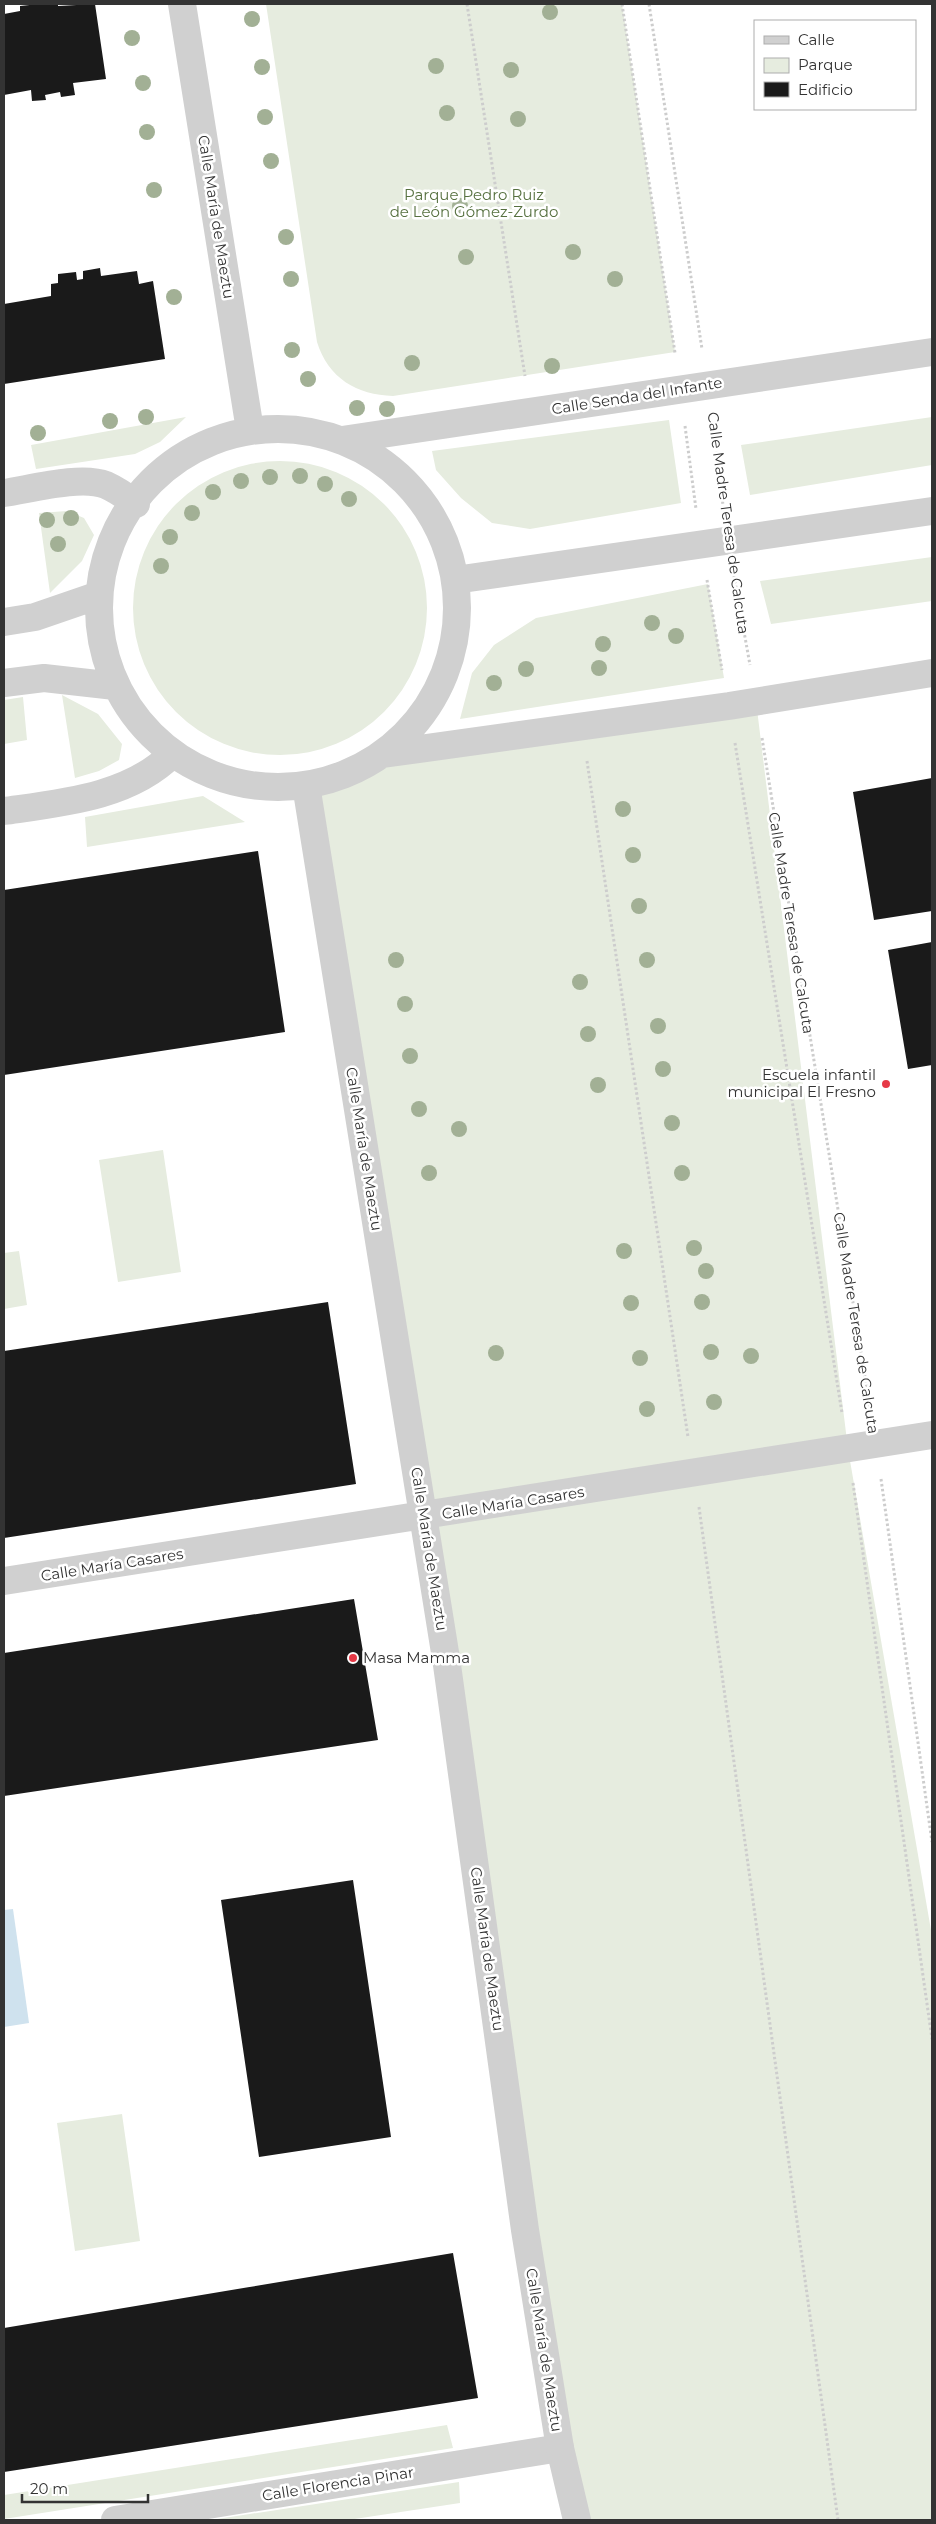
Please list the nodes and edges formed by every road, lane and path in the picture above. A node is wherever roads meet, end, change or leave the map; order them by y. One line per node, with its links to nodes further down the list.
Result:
1 (182, 4): 9 (street, Calle María de Maeztu)
2 (467, 4): 8 (path)
3 (622, 4): 7 (path)
4 (649, 4): 6 (path, Calle Madre Teresa de Calcuta)
5 (932, 352): 6 (street, Calle Senda del Infante)
6 (708, 385): 7 (street, Calle Senda del Infante); 14 (path, Calle Madre Teresa de Calcuta)
7 (681, 390): 8 (street, Calle Senda del Infante); 15 (path)
8 (531, 412): 10 (street, Calle Senda del Infante)
9 (250, 430): 10 (street); 12 (street)
10 (342, 440): 16 (street)
11 (4, 493): 12 (street)
12 (136, 504): 17 (street)
13 (932, 511): 14 (street)
14 (728, 540): 15 (street); 22 (path, Calle Madre Teresa de Calcuta)
15 (701, 546): 16 (street); 23 (path)
16 (455, 580): 26 (street)
17 (99, 595): 18 (street); 21 (street)
18 (4, 622)
19 (932, 673): 22 (street)
20 (4, 683): 21 (street)
21 (115, 686): 25 (street)
22 (756, 701): 23 (street); 30 (path, Calle Madre Teresa de Calcuta)
23 (729, 706): 24 (street); 31 (path)
24 (582, 726): 26 (street); 32 (path)
25 (172, 754): 27 (street); 28 (street)
26 (383, 754): 27 (street)
27 (306, 785): 33 (street, Calle María de Maeztu)
28 (4, 811)
29 (932, 1435): 30 (street, Calle María Casares)
30 (875, 1443): 31 (street, Calle María Casares); 35 (path, Calle Madre Teresa de Calcuta)
31 (848, 1449): 32 (street, Calle María Casares); 36 (path)
32 (694, 1474): 33 (street, Calle María Casares); 40 (path)
33 (423, 1517): 34 (street, Calle María Casares); 37 (street, Calle María de Maeztu)
34 (4, 1582)
35 (932, 1842)
36 (932, 2039)
37 (560, 2448): 38 (street, Calle Florencia Pinar); 39 (street, Calle María de Maeztu)
38 (116, 2520)
39 (577, 2520)
40 (838, 2520)

